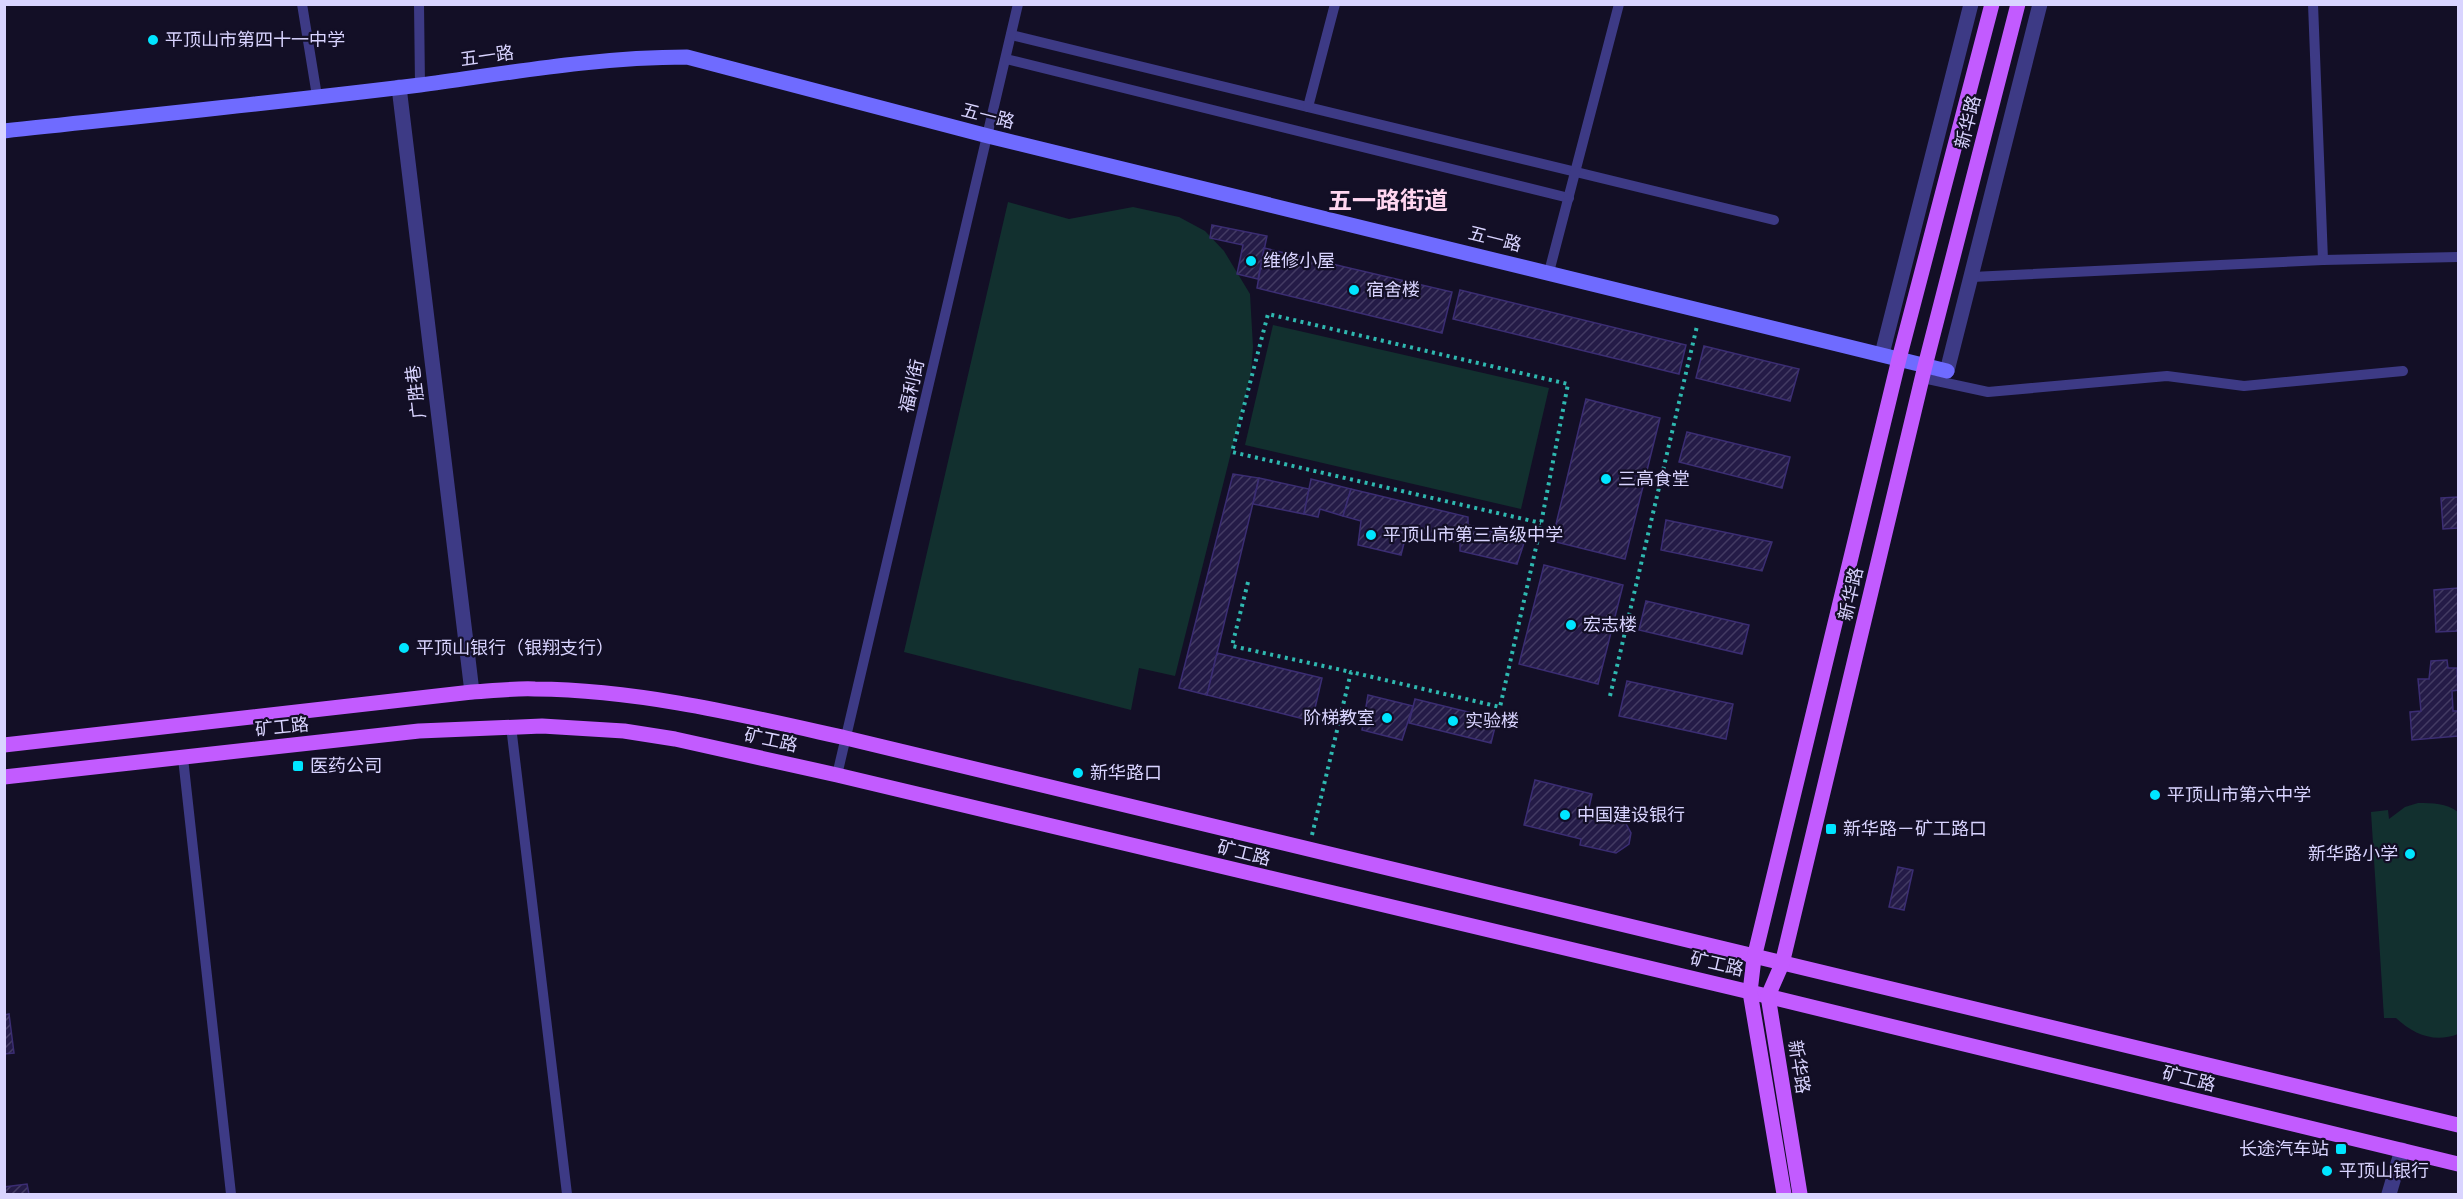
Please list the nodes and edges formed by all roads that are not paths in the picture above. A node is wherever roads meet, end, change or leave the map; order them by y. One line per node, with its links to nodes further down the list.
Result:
1 (302, 4): 15 (lane)
2 (419, 4): 13 (lane)
3 (1018, 4): 11 (lane, 福利街)
4 (1335, 4): 16 (lane)
5 (1619, 4): 19 (lane)
6 (1971, 4): 26 (street)
7 (1992, 4): 27 (main road, 新华路)
8 (2018, 4): 29 (main road, 新华路)
9 (2040, 4): 25 (street)
10 (2313, 4): 23 (lane)
11 (1011, 35): 12 (lane, 福利街); 16 (lane)
12 (1006, 59): 18 (lane, 福利街); 20 (lane)
13 (420, 85): 14 (street, 五一路); 18 (street, 五一路)
14 (399, 87): 15 (street, 五一路); 30 (street, 广胜巷)
15 (317, 96): 17 (street, 五一路)
16 (1308, 106): 19 (lane)
17 (4, 131)
18 (988, 136): 24 (street, 五一路); 32 (lane, 福利街)
19 (1575, 174): 20 (lane); 21 (lane)
20 (1569, 198): 24 (lane)
21 (1774, 220)
22 (2458, 257): 23 (lane)
23 (2323, 260): 25 (lane)
24 (1549, 272): 26 (street, 五一路)
25 (1972, 277): 29 (street, 五一路)
26 (1882, 354): 27 (street, 五一路)
27 (1899, 358): 29 (street, 五一路); 37 (main road, 新华路)
28 (2403, 371): 29 (lane)
29 (1924, 372): 38 (main road, 新华路)
30 (472, 692): 32 (main road, 矿工路); 33 (main road, 矿工路)
31 (511, 726): 34 (main road, 矿工路); 35 (main road, 矿工路); 45 (lane)
32 (846, 738): 35 (lane, 福利街); 37 (main road, 矿工路)
33 (4, 745)
34 (183, 758): 36 (main road, 矿工路); 44 (lane)
35 (837, 775): 39 (main road, 矿工路)
36 (4, 777)
37 (1754, 958): 38 (main road, 矿工路); 39 (main road, 新华路)
38 (1782, 964): 40 (main road, 新华路); 41 (main road, 矿工路)
39 (1750, 992): 40 (main road, 矿工路); 46 (main road, 新华路)
40 (1768, 996): 42 (main road, 矿工路); 47 (main road, 新华路)
41 (2458, 1125)
42 (2402, 1150): 43 (main road, 矿工路); 48 (street)
43 (2458, 1164)
44 (231, 1194)
45 (567, 1194)
46 (1784, 1194)
47 (1800, 1194)
48 (2389, 1194)

